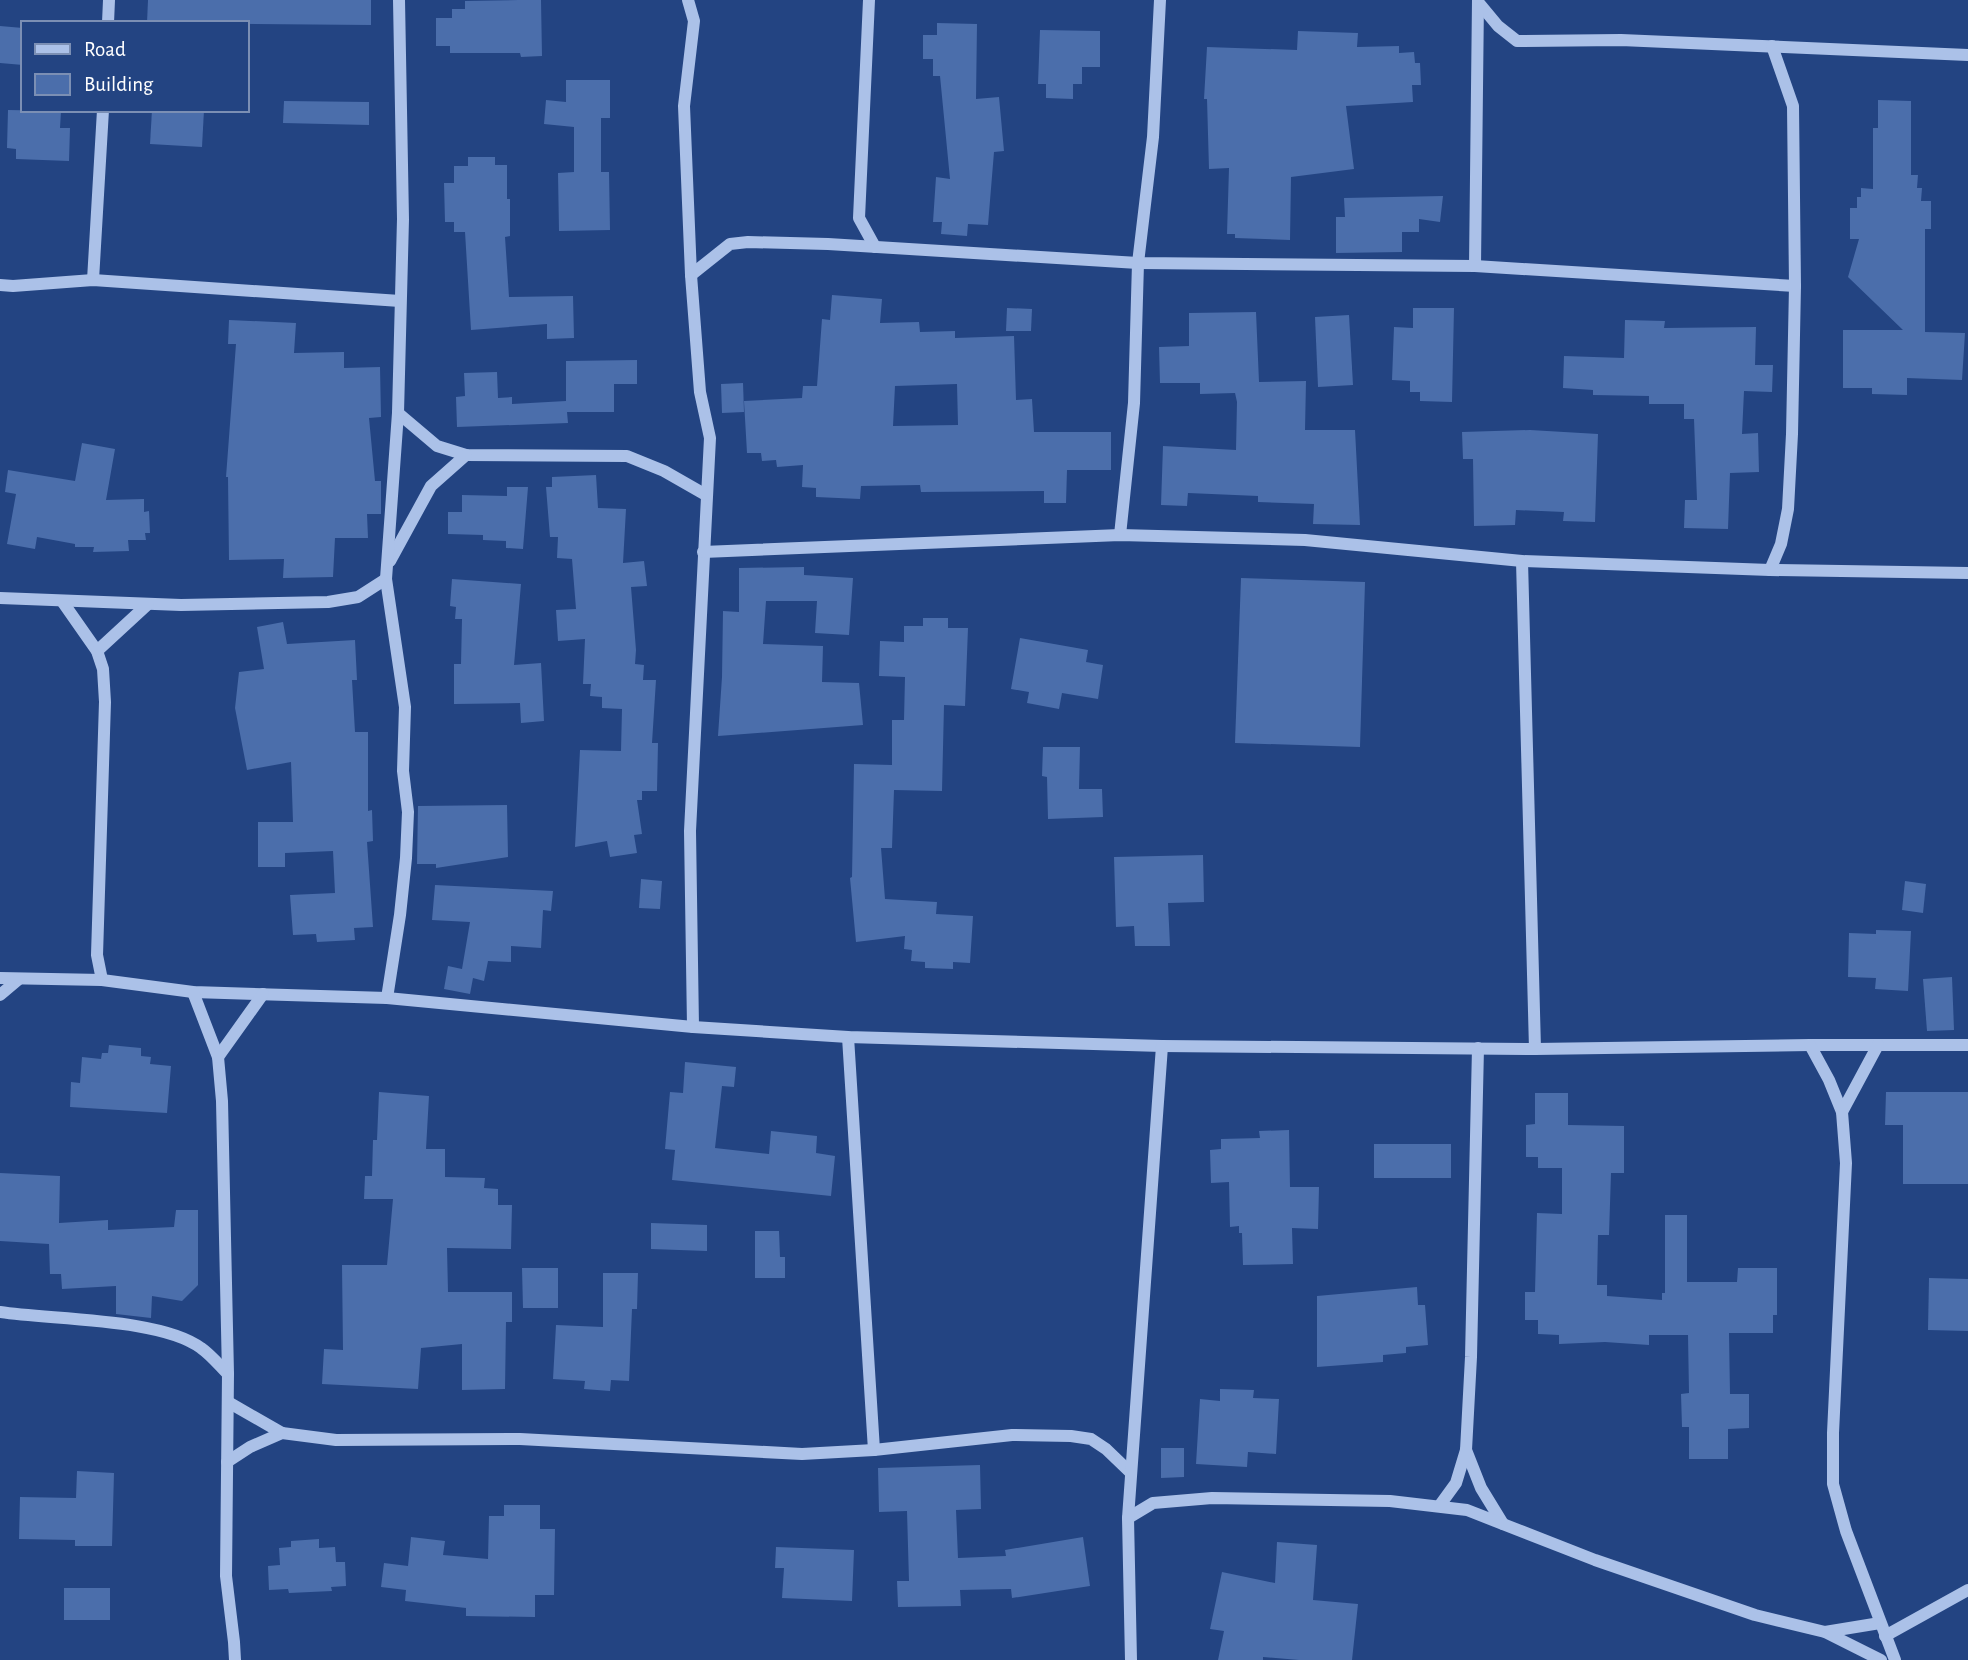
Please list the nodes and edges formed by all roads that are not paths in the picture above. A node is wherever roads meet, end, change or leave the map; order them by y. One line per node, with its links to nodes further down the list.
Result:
1 (109, 0): 7 (street)
2 (399, 0): 18 (street)
3 (688, 0): 14 (street)
4 (869, 0): 11 (street)
5 (1160, 0): 12 (street)
6 (1478, 1): 8 (street); 13 (street)
7 (108, 21)
8 (1772, 46): 9 (street); 17 (street)
9 (1968, 55)
10 (103, 112): 15 (street)
11 (874, 247): 12 (street); 14 (street)
12 (1138, 263): 13 (street); 22 (street)
13 (1475, 266): 17 (street)
14 (691, 275): 21 (street)
15 (93, 280): 16 (street); 18 (street)
16 (0, 285)
17 (1795, 286): 26 (street)
18 (400, 301): 19 (street)
19 (398, 414): 20 (street); 25 (street)
20 (466, 455): 21 (street); 25 (street)
21 (706, 495): 23 (street)
22 (1120, 536): 23 (street); 24 (street)
23 (704, 552): 40 (street)
24 (1522, 561): 26 (street); 47 (street)
25 (388, 565): 28 (street)
26 (1770, 570): 27 (street)
27 (1968, 573)
28 (386, 579): 31 (street); 39 (street)
29 (0, 598): 30 (street)
30 (62, 601): 31 (street); 32 (street)
31 (148, 604): 32 (street)
32 (97, 651): 35 (street)
33 (0, 978): 34 (street)
34 (19, 979): 35 (street); 38 (street)
35 (102, 980): 36 (street)
36 (193, 992): 37 (street); 48 (street)
37 (263, 994): 39 (street); 48 (street)
38 (0, 995)
39 (387, 998): 40 (street)
40 (693, 1027): 41 (street)
41 (848, 1037): 45 (street); 54 (street)
42 (1810, 1045): 43 (street); 47 (street); 49 (street)
43 (1878, 1045): 44 (street); 49 (street)
44 (1968, 1045)
45 (1162, 1046): 46 (street); 57 (street)
46 (1479, 1048): 47 (street); 55 (street)
47 (1535, 1049)
48 (218, 1057): 51 (street)
49 (1842, 1112): 62 (street)
50 (0, 1312): 51 (street)
51 (228, 1374): 52 (street)
52 (228, 1402): 53 (street); 56 (street)
53 (282, 1433): 54 (street); 56 (street)
54 (874, 1450): 57 (street)
55 (1466, 1450): 58 (street); 60 (street)
56 (227, 1462): 64 (street)
57 (1131, 1474): 59 (street)
58 (1440, 1505): 59 (street); 60 (street)
59 (1128, 1518): 65 (street)
60 (1503, 1524): 63 (street)
61 (1968, 1590): 62 (street)
62 (1883, 1630): 63 (street); 67 (street)
63 (1825, 1632): 66 (street)
64 (234, 1660)
65 (1131, 1660)
66 (1881, 1660)
67 (1895, 1660)

